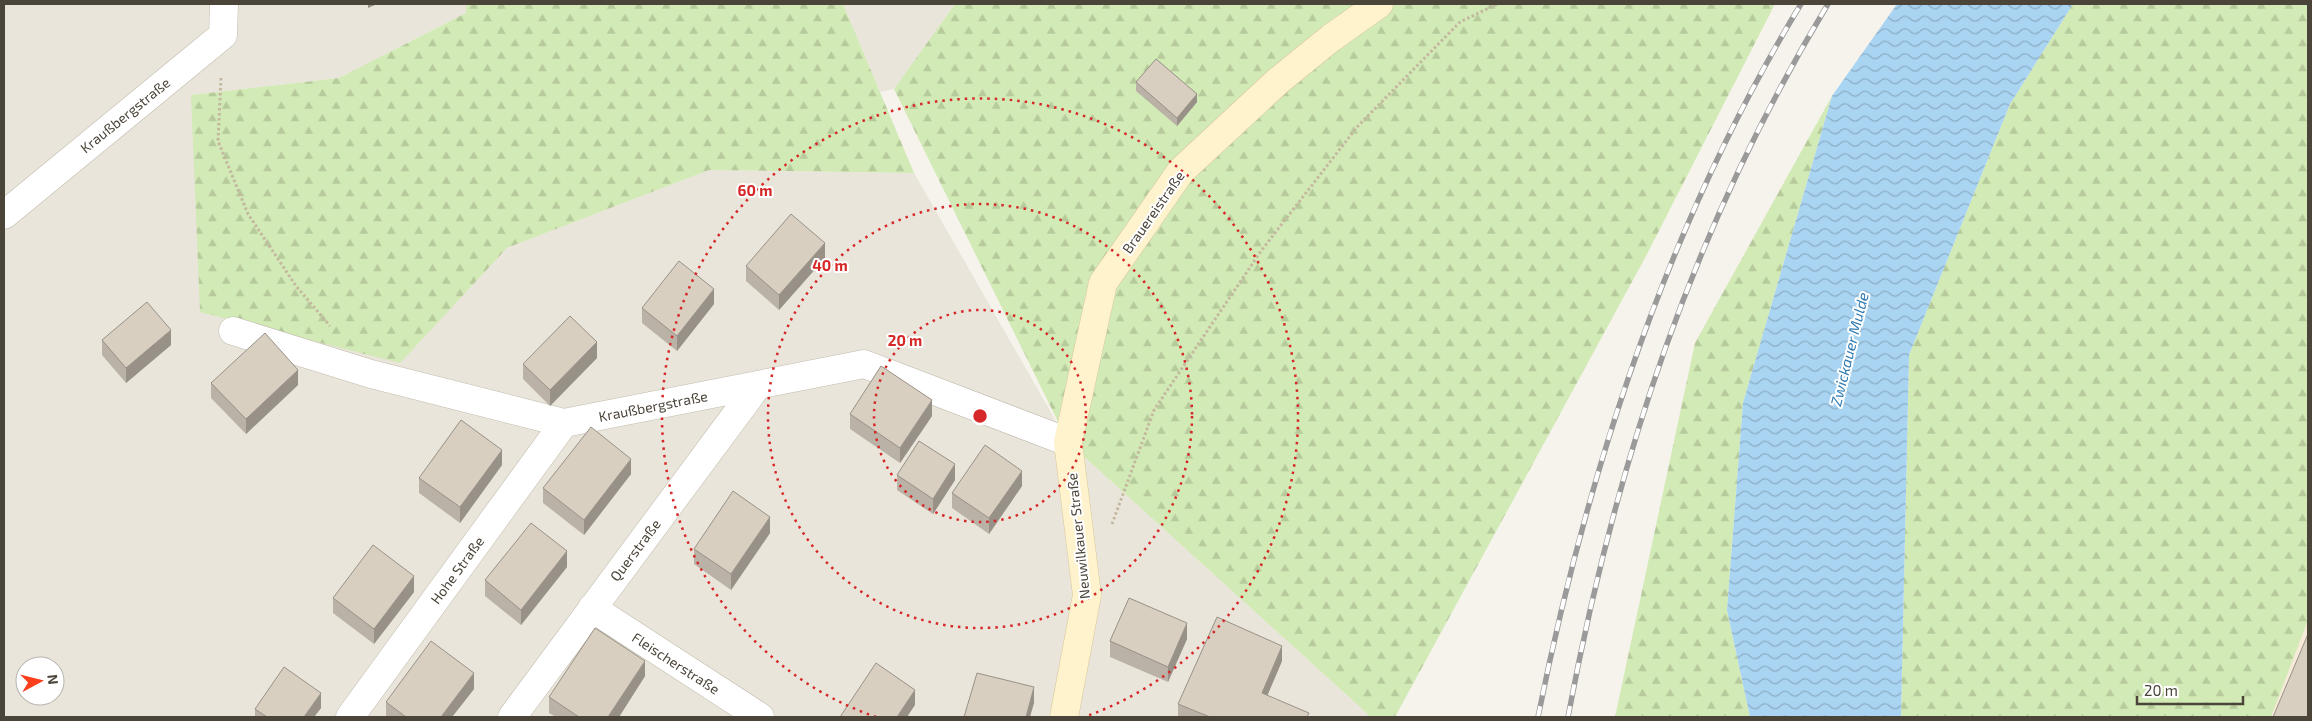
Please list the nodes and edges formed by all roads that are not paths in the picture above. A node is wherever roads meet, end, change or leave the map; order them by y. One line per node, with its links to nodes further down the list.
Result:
1 (224, 4): 3 (street, Kraußbergstraße)
2 (1379, 4): 7 (street, Brauereistraße)
3 (4, 215)
4 (233, 331): 6 (street, Kraußbergstraße)
5 (758, 385): 6 (street, Kraußbergstraße); 7 (street, Kraußbergstraße); 8 (street, Querstraße)
6 (564, 423): 9 (street, Hohe Straße)
7 (1068, 442): 12 (street, Neuwilkauer Straße)
8 (592, 608): 10 (street, Querstraße); 11 (street, Fleischerstraße)
9 (350, 717)
10 (512, 717)
11 (760, 717)
12 (1064, 717)

